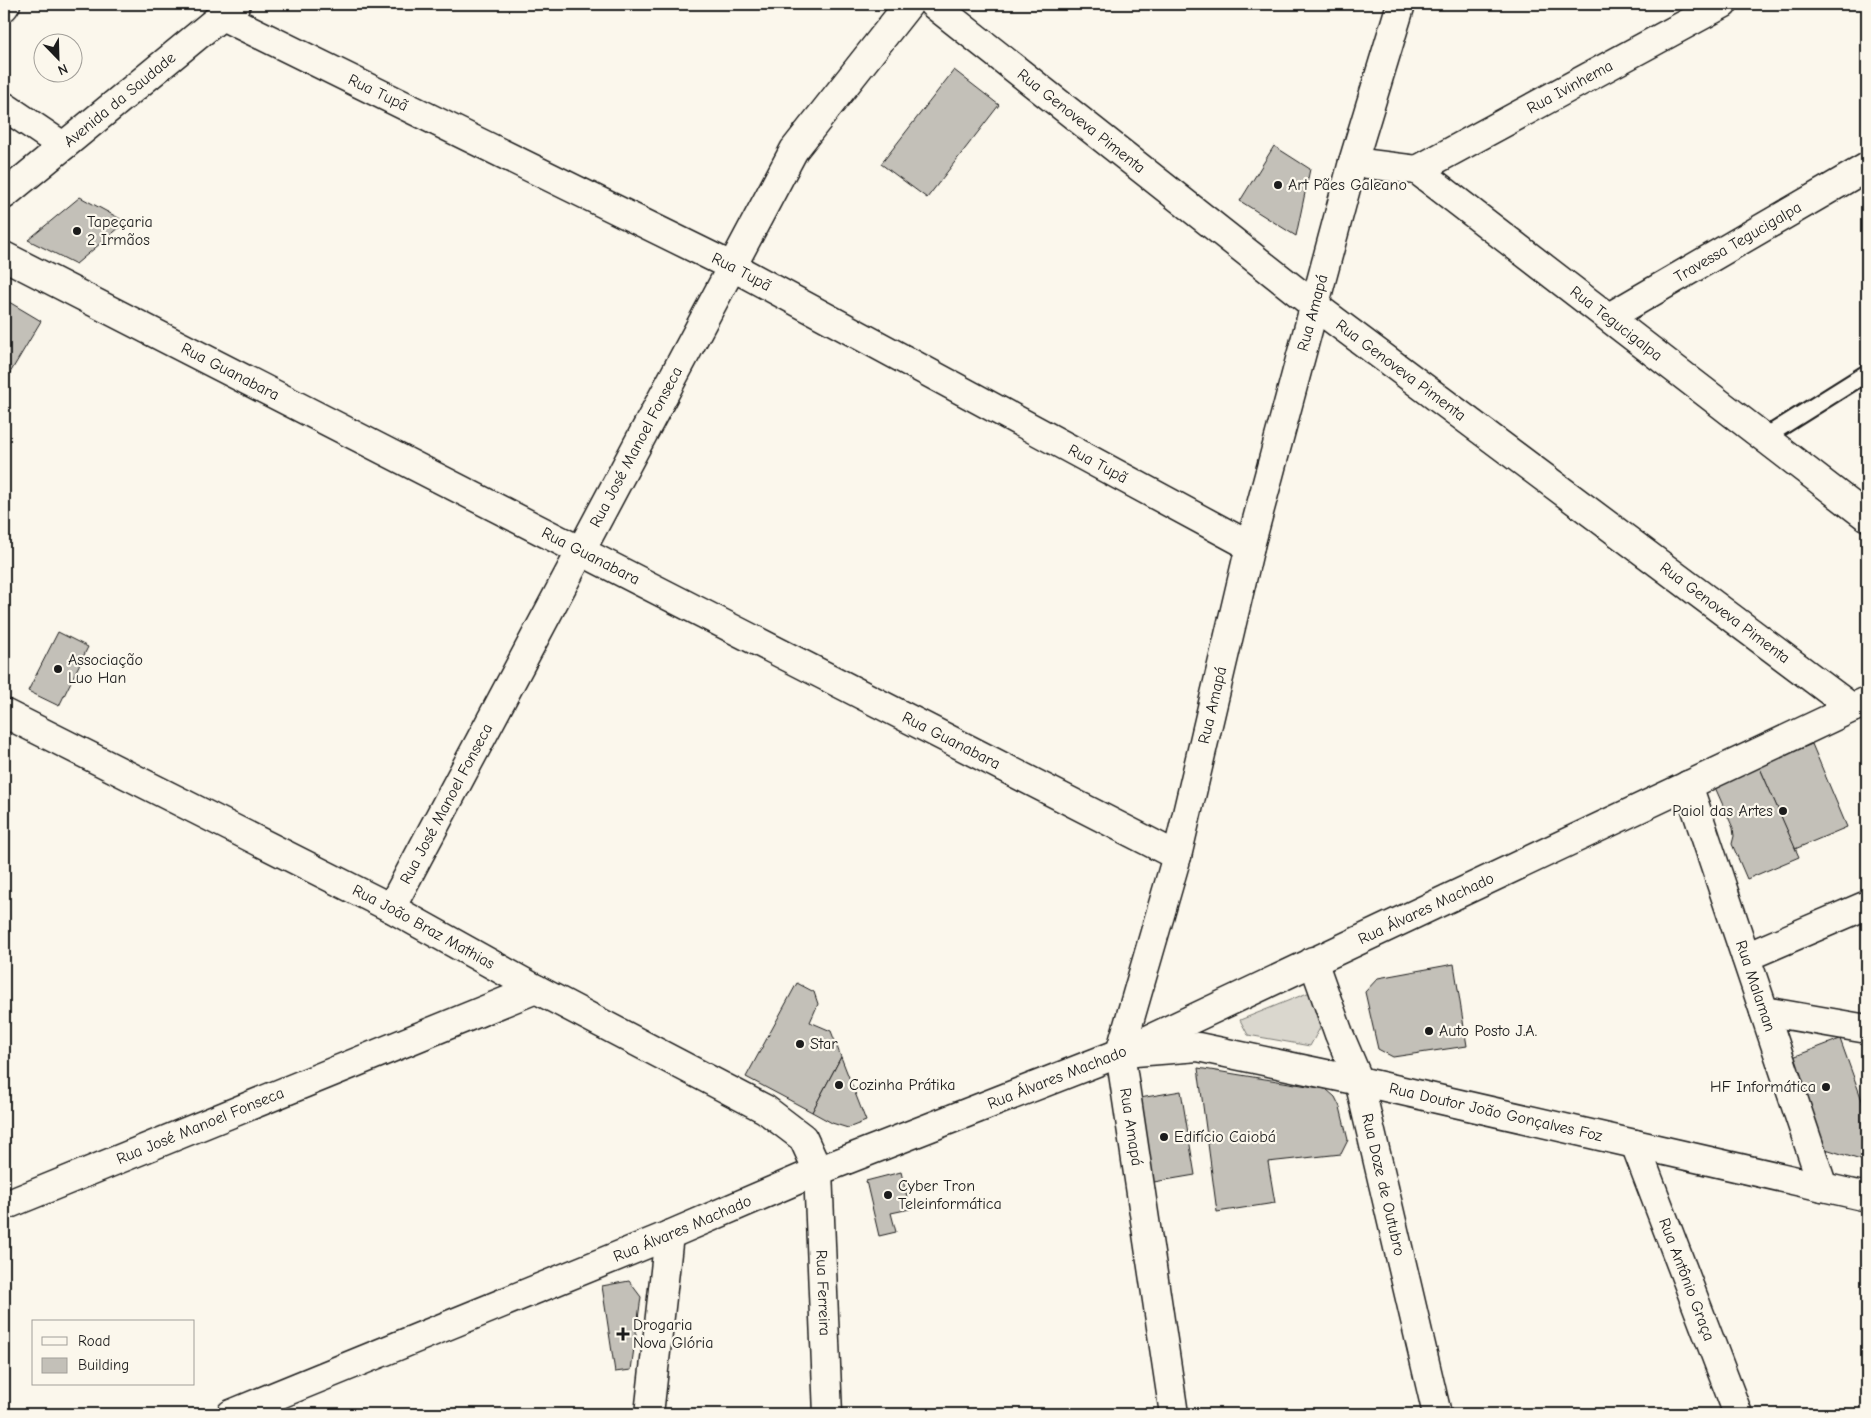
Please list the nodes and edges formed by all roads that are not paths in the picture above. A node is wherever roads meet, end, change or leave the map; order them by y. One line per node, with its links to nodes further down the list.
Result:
1 (908, 4): 13 (street, Rua José Manoel Fonseca)
2 (933, 4): 14 (street, Rua Genoveva Pimenta)
3 (1401, 4): 8 (street, Rua Amapá)
4 (1723, 4): 10 (street, Rua Ivinhema)
5 (229, 10): 7 (street, Avenida da Saudade); 13 (street, Rua Tupã)
6 (4, 106): 7 (street)
7 (63, 146): 11 (street, Avenida da Saudade)
8 (1352, 162): 10 (street); 14 (street, Rua Amapá)
9 (1867, 167): 15 (street, Travessa Tegucigalpa)
10 (1417, 170): 15 (street, Rua Tegucigalpa)
11 (4, 195)
12 (4, 256): 20 (street, Rua Guanabara)
13 (733, 267): 19 (street, Rua Tupã); 20 (street, Rua José Manoel Fonseca)
14 (1315, 306): 19 (street, Rua Amapá); 21 (street, Rua Genoveva Pimenta)
15 (1609, 317): 17 (street, Rua Tegucigalpa)
16 (1867, 372): 17 (lane)
17 (1765, 437): 18 (street, Rua Tegucigalpa)
18 (1867, 517)
19 (1250, 546): 24 (street, Rua Amapá)
20 (581, 551): 24 (street, Rua Guanabara); 26 (street, Rua José Manoel Fonseca)
21 (1860, 704): 23 (street, Rua Álvares Machado)
22 (4, 713): 26 (street, Rua João Braz Mathias)
23 (1688, 785): 27 (street, Rua Malaman); 28 (street, Rua Álvares Machado)
24 (1177, 856): 32 (street, Rua Amapá)
25 (1867, 905): 27 (street)
26 (391, 908): 29 (street, Rua João Braz Mathias)
27 (1746, 957): 30 (street, Rua Malaman)
28 (1313, 961): 32 (street, Rua Álvares Machado); 33 (street, Rua Doze de Outubro)
29 (536, 989): 35 (street, Rua João Braz Mathias); 38 (street, Rua José Manoel Fonseca)
30 (1764, 1011): 31 (street); 36 (street, Rua Malaman)
31 (1867, 1029)
32 (1120, 1053): 33 (street, Rua Doutor João Gonçalves Foz); 35 (street, Rua Álvares Machado); 44 (street, Rua Amapá)
33 (1359, 1081): 34 (street, Rua Doutor João Gonçalves Foz); 45 (street, Rua Doze de Outubro)
34 (1635, 1144): 36 (street, Rua Doutor João Gonçalves Foz); 46 (street, Rua Antônio Graça)
35 (818, 1171): 39 (street, Rua Álvares Machado); 43 (street, Rua Ferreira)
36 (1824, 1187): 37 (street, Rua Doutor João Gonçalves Foz)
37 (1867, 1197)
38 (4, 1206)
39 (669, 1234): 40 (street, Rua Álvares Machado); 42 (street)
40 (263, 1408): 41 (street, Rua Álvares Machado)
41 (231, 1414)
42 (648, 1414)
43 (828, 1414)
44 (1174, 1414)
45 (1436, 1414)
46 (1738, 1414)

